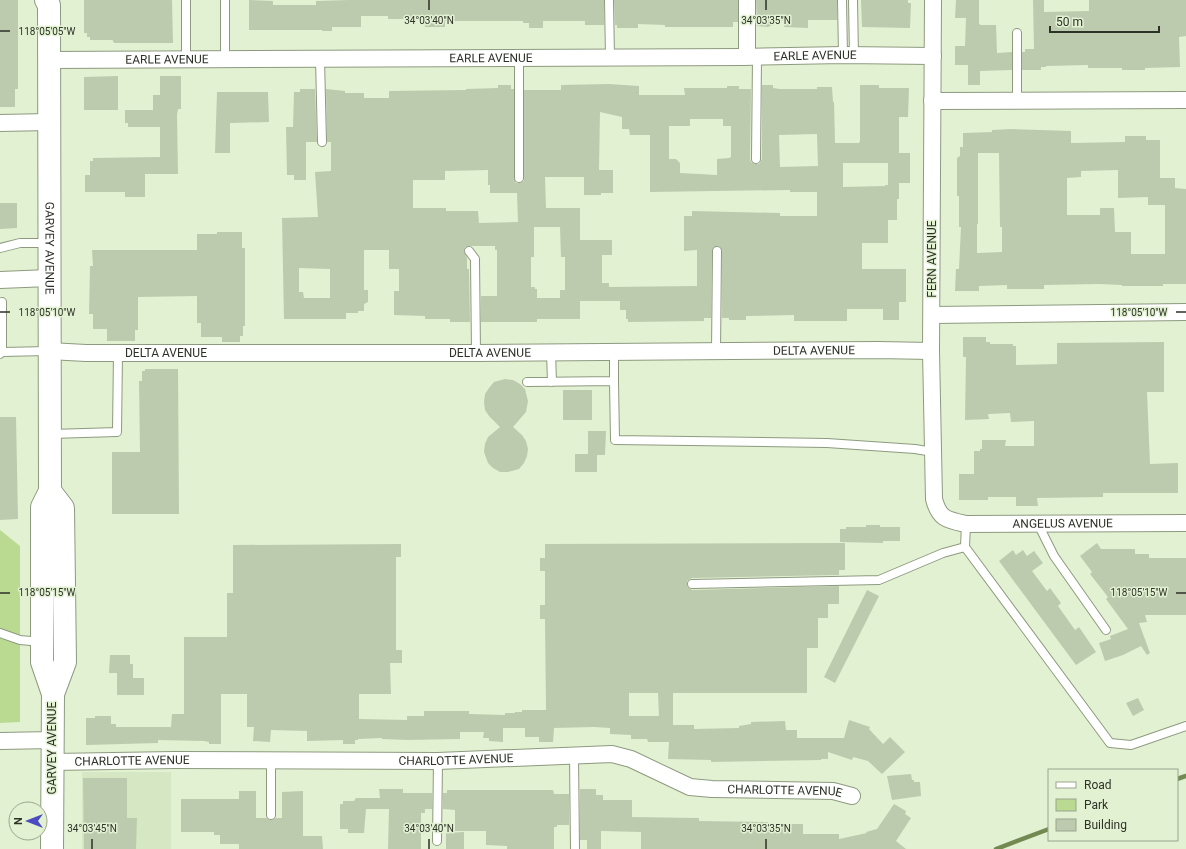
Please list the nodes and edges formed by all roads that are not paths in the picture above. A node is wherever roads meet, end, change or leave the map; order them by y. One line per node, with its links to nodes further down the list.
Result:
1 (186, 0): 18 (lane)
2 (225, 0): 19 (lane)
3 (609, 0): 15 (lane)
4 (743, 0): 13 (lane)
5 (751, 0): 13 (lane)
6 (842, 0): 11 (lane)
7 (853, 0): 11 (lane)
8 (933, 0): 12 (street, FERN AVENUE)
9 (50, 2): 17 (main road, GARVEY AVENUE)
10 (1017, 33): 22 (lane)
11 (848, 55): 12 (street, EARLE AVENUE); 13 (street, EARLE AVENUE)
12 (933, 56): 21 (street, FERN AVENUE)
13 (750, 57): 15 (street, EARLE AVENUE); 26 (lane)
14 (519, 58): 15 (street, EARLE AVENUE); 16 (street, EARLE AVENUE); 27 (lane)
15 (610, 58)
16 (320, 59): 19 (street, EARLE AVENUE); 25 (lane)
17 (49, 60): 18 (street, EARLE AVENUE); 23 (main road, GARVEY AVENUE)
18 (186, 60): 19 (street, EARLE AVENUE)
19 (225, 60)
20 (1186, 100): 22 (street)
21 (932, 101): 22 (street); 36 (street, FERN AVENUE)
22 (1017, 101)
23 (49, 122): 24 (street); 28 (main road, GARVEY AVENUE)
24 (0, 123)
25 (322, 142)
26 (756, 159)
27 (519, 178)
28 (49, 243): 29 (lane); 32 (main road, GARVEY AVENUE)
29 (0, 248)
30 (469, 250): 44 (lane)
31 (717, 251): 41 (lane)
32 (49, 278): 33 (street); 37 (main road, GARVEY AVENUE)
33 (0, 280)
34 (2, 302): 42 (lane)
35 (1186, 312): 36 (street)
36 (932, 315): 38 (street, FERN AVENUE)
37 (49, 351): 42 (lane); 43 (street, DELTA AVENUE); 48 (main road, GARVEY AVENUE)
38 (931, 351): 41 (street, DELTA AVENUE); 49 (street, FERN AVENUE)
39 (551, 352): 40 (street, DELTA AVENUE); 44 (street, DELTA AVENUE); 47 (lane)
40 (614, 352): 41 (street, DELTA AVENUE); 45 (lane)
41 (716, 352)
42 (1, 353)
43 (118, 353): 44 (street, DELTA AVENUE); 48 (lane)
44 (476, 353)
45 (614, 381): 47 (lane); 49 (lane)
46 (527, 382): 47 (lane)
47 (552, 382)
48 (50, 434): 50 (main road, GARVEY AVENUE)
49 (933, 452): 51 (street, FERN AVENUE)
50 (50, 491): 59 (main road, GARVEY AVENUE); 60 (main road, GARVEY AVENUE)
51 (941, 516): 52 (street, ANGELUS AVENUE)
52 (966, 524): 53 (street, ANGELUS AVENUE); 55 (lane)
53 (1038, 524): 54 (street, ANGELUS AVENUE); 57 (lane)
54 (1186, 524)
55 (965, 547): 56 (lane); 61 (lane)
56 (692, 584)
57 (1106, 630)
58 (0, 632): 59 (lane)
59 (42, 642): 60 (main road, GARVEY AVENUE)
60 (53, 694): 62 (main road, GARVEY AVENUE)
61 (1186, 726)
62 (52, 740): 63 (street); 67 (main road, GARVEY AVENUE)
63 (0, 742)
64 (574, 756): 66 (street, CHARLOTTE AVENUE); 68 (street, CHARLOTTE AVENUE); 72 (lane)
65 (271, 760): 66 (street, CHARLOTTE AVENUE); 67 (street, CHARLOTTE AVENUE); 69 (lane)
66 (438, 761): 70 (lane)
67 (52, 762): 71 (main road, GARVEY AVENUE)
68 (852, 796)
69 (271, 815)
70 (437, 841)
71 (52, 849)
72 (575, 849)

